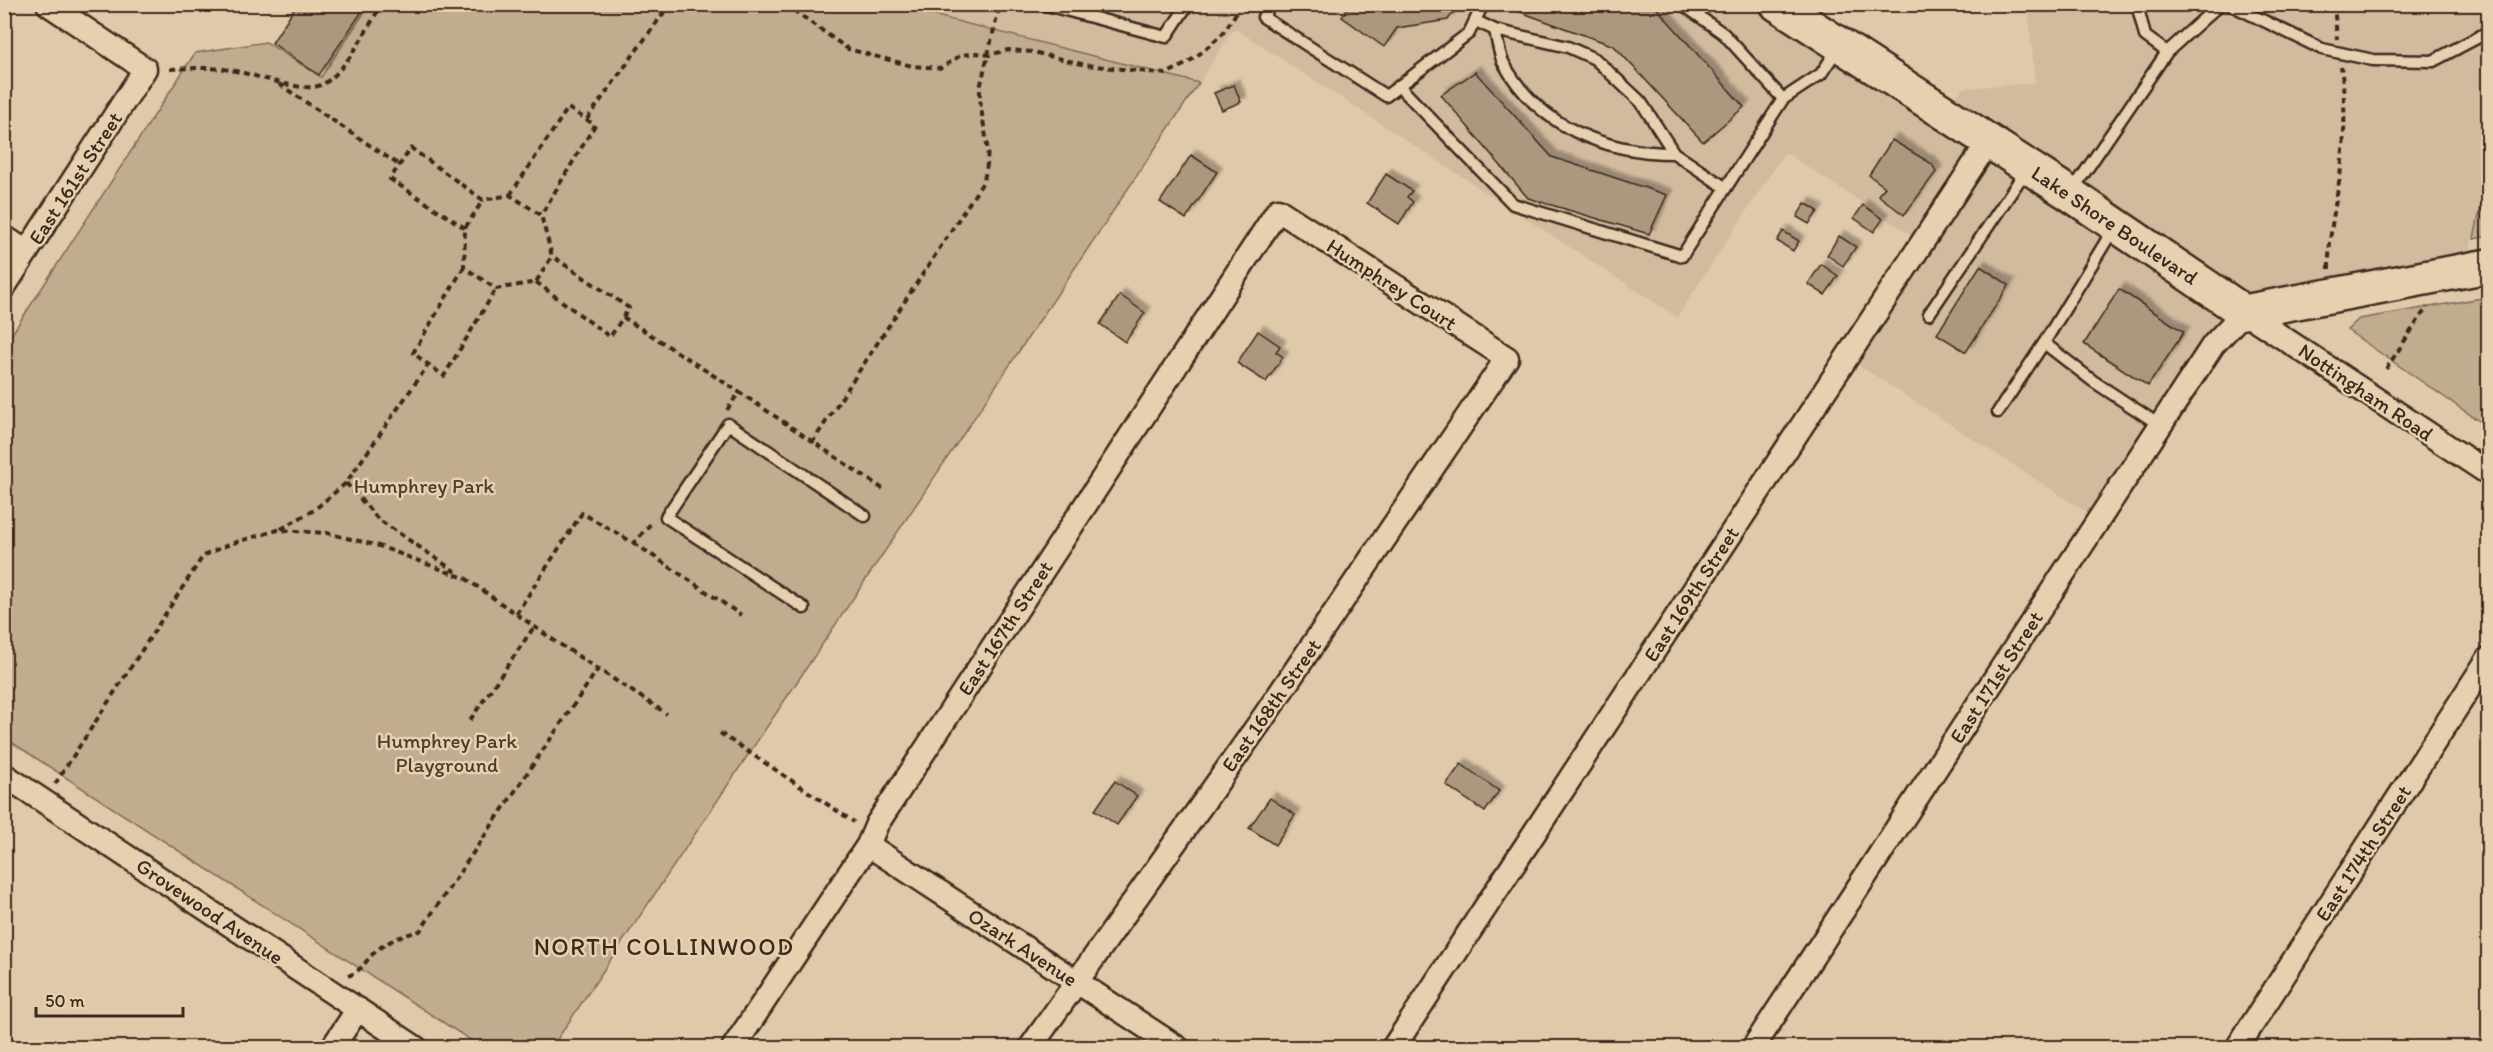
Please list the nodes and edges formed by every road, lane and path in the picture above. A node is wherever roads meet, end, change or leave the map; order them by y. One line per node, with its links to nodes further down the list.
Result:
1 (48, 4): 42 (street, East 161st Street)
2 (382, 4): 25 (path)
3 (670, 4): 28 (path)
4 (785, 4): 23 (path)
5 (1000, 4): 23 (path)
6 (1043, 4): 7 (lane)
7 (1188, 4)
8 (1242, 4): 23 (path)
9 (1271, 4): 26 (lane)
10 (1483, 4): 17 (lane)
11 (1682, 4): 27 (lane)
12 (1777, 4): 20 (main road, Lake Shore Boulevard)
13 (2137, 4): 21 (lane)
14 (2220, 4): 21 (lane)
15 (2229, 4): 22 (lane)
16 (2334, 4): 22 (path)
17 (1476, 21): 18 (lane); 26 (lane)
18 (1495, 30): 30 (lane); 30 (lane)
19 (2488, 32): 22 (lane)
20 (1840, 45): 27 (lane); 29 (main road, Lake Shore Boulevard)
21 (2167, 52): 34 (lane)
22 (2339, 53): 46 (path)
23 (989, 56): 61 (path)
24 (170, 69): 25 (path)
25 (276, 81): 31 (path)
26 (1399, 86): 33 (lane)
27 (1783, 99): 33 (lane)
28 (587, 119): 35 (path); 38 (path)
29 (1989, 141): 32 (main road, Lake Shore Boulevard); 88 (street, East 169th Street)
30 (1674, 153): 33 (lane)
31 (399, 165): 36 (path); 40 (path)
32 (2028, 167): 34 (main road, Lake Shore Boulevard); 52 (lane)
33 (1726, 188)
34 (2070, 194): 39 (main road, Lake Shore Boulevard)
35 (510, 195): 36 (path); 38 (path)
36 (483, 200): 40 (path)
37 (1278, 210): 55 (street, Humphrey Court); 79 (street, East 167th Street)
38 (541, 215): 43 (path)
39 (2116, 225): 51 (main road, Lake Shore Boulevard); 54 (lane)
40 (465, 228): 45 (path)
41 (4, 237): 42 (street)
42 (27, 252): 48 (street, East 161st Street)
43 (552, 256): 47 (path); 53 (path)
44 (2488, 266): 51 (main road)
45 (464, 267): 49 (path); 56 (path)
46 (2329, 269)
47 (536, 282): 49 (path); 53 (path)
48 (4, 287)
49 (496, 289): 56 (path)
50 (2427, 307): 57 (path)
51 (2244, 312): 60 (street, East 171st Street); 62 (street, Nottingham Road)
52 (1929, 314)
53 (623, 317): 58 (path)
54 (2043, 342): 59 (lane); 60 (lane)
55 (1507, 358): 81 (street, East 168th Street)
56 (428, 365): 63 (path)
57 (2386, 369)
58 (739, 392)
59 (1998, 412)
60 (2161, 426): 89 (street, East 171st Street)
61 (812, 443)
62 (2488, 473)
63 (346, 483): 65 (path); 67 (path)
64 (865, 516): 68 (lane)
65 (278, 530): 67 (path); 77 (path)
66 (634, 543): 69 (path)
67 (467, 579): 70 (path)
68 (804, 608)
69 (741, 615)
70 (534, 627): 72 (path); 74 (path)
71 (2488, 658): 90 (street, East 174th Street)
72 (598, 669): 73 (path); 80 (path)
73 (667, 714)
74 (470, 720)
75 (720, 733): 78 (path)
76 (4, 775): 77 (street, Grovewood Avenue)
77 (44, 801): 82 (street, Grovewood Avenue)
78 (854, 822)
79 (868, 845): 81 (street, Ozark Avenue); 85 (street, East 167th Street)
80 (348, 976)
81 (1075, 981): 86 (street, East 168th Street); 87 (street, Ozark Avenue)
82 (357, 1009): 83 (street); 84 (street, Grovewood Avenue)
83 (332, 1047)
84 (416, 1047)
85 (734, 1047)
86 (1030, 1047)
87 (1178, 1047)
88 (1393, 1047)
89 (1753, 1047)
90 (2237, 1047)

